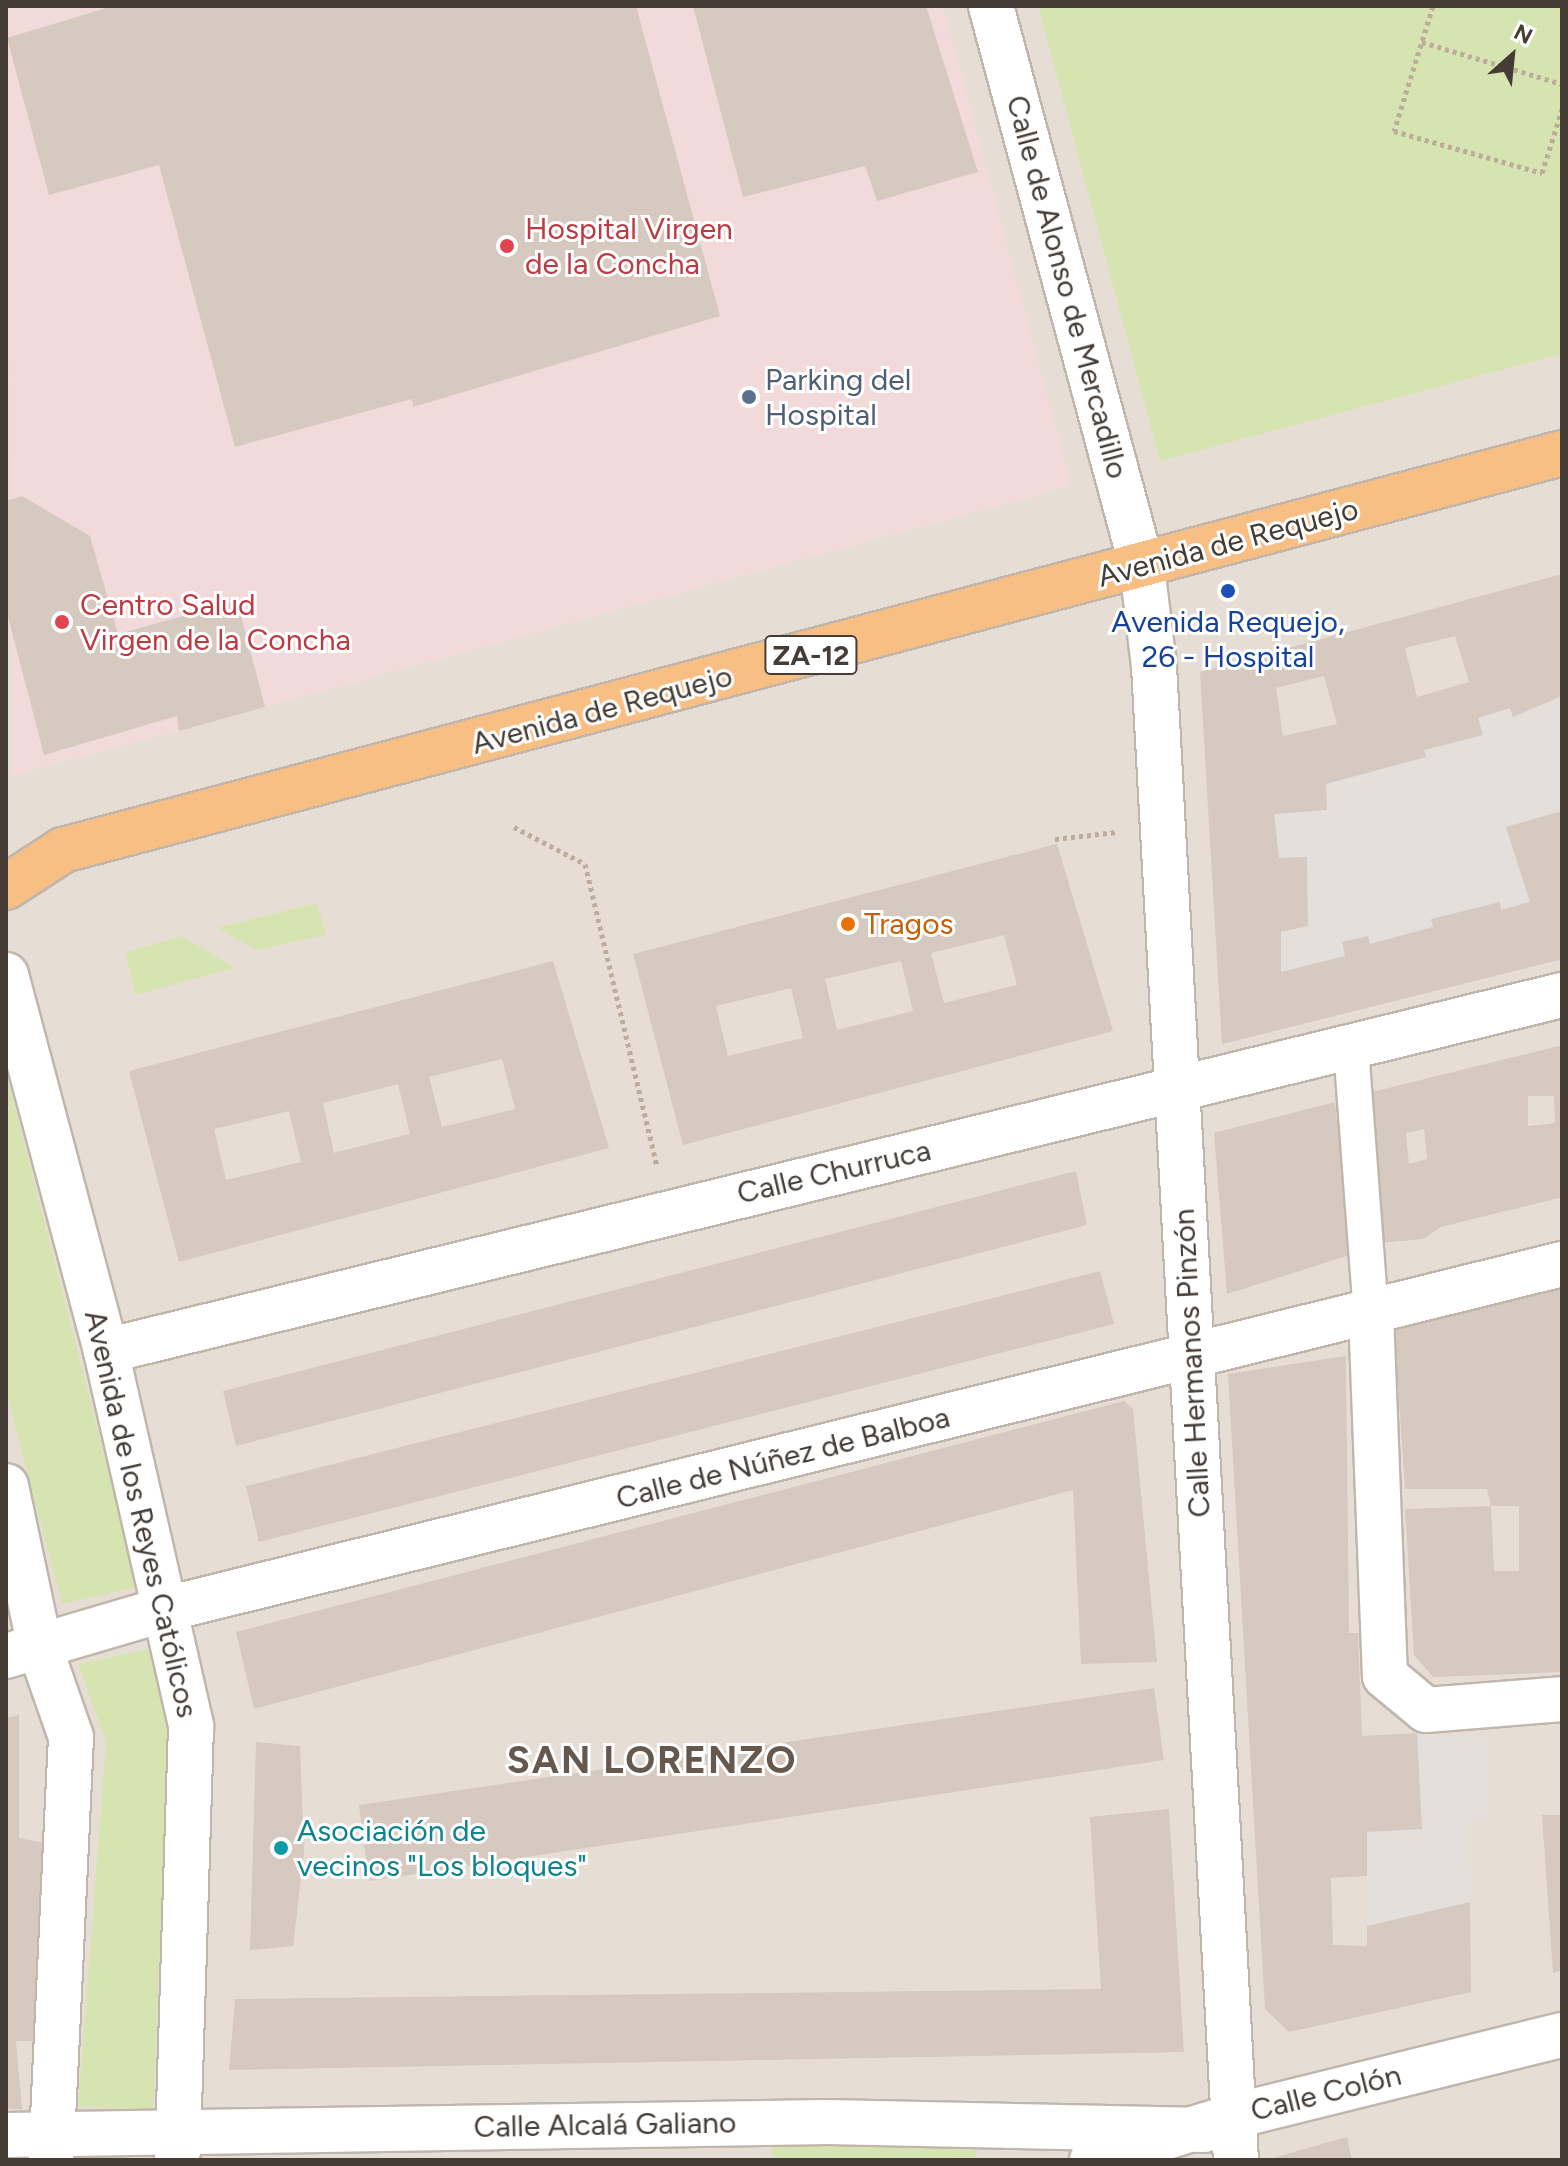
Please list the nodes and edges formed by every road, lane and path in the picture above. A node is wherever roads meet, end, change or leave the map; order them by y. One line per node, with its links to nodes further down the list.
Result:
1 (991, 6): 7 (street, Calle de Alonso de Mercadillo)
2 (1433, 6): 3 (path)
3 (1422, 42): 4 (path); 5 (path)
4 (1562, 84)
5 (1562, 109)
6 (1562, 453): 7 (highway, Avenida de Requejo / ZA-12)
7 (1142, 567): 12 (highway, Avenida de Requejo / ZA-12); 17 (street, Calle Hermanos Pinzón)
8 (514, 827): 18 (path)
9 (1123, 831): 10 (path)
10 (1055, 839)
11 (6, 852): 12 (highway)
12 (58, 852): 13 (highway)
13 (6, 887)
14 (6, 975): 21 (street, Avenida de los Reyes Católicos)
15 (1562, 995): 16 (street, Calle Churruca)
16 (1351, 1048): 17 (street, Calle Churruca); 20 (street)
17 (1178, 1091): 21 (street, Calle Churruca); 22 (street, Calle Hermanos Pinzón)
18 (655, 1156)
19 (1562, 1264): 20 (street, Calle de Núñez de Balboa)
20 (1371, 1313): 22 (street, Calle de Núñez de Balboa); 26 (street)
21 (106, 1351): 24 (street, Avenida de los Reyes Católicos)
22 (1192, 1359): 24 (street, Calle de Núñez de Balboa); 28 (street, Calle Hermanos Pinzón)
23 (6, 1486): 25 (street)
24 (166, 1609): 25 (street, Calle de Núñez de Balboa); 30 (street, Avenida de los Reyes Católicos)
25 (23, 1652): 29 (street)
26 (1562, 1699)
27 (1562, 2035): 28 (street, Calle Colón)
28 (1219, 2123): 30 (street, Calle Alcalá Galiano); 31 (street, Calle Colón); 32 (street, Calle Hermanos Pinzón)
29 (35, 2143): 30 (street, Calle Alcalá Galiano)
30 (175, 2146)
31 (1092, 2160)
32 (1236, 2160)

